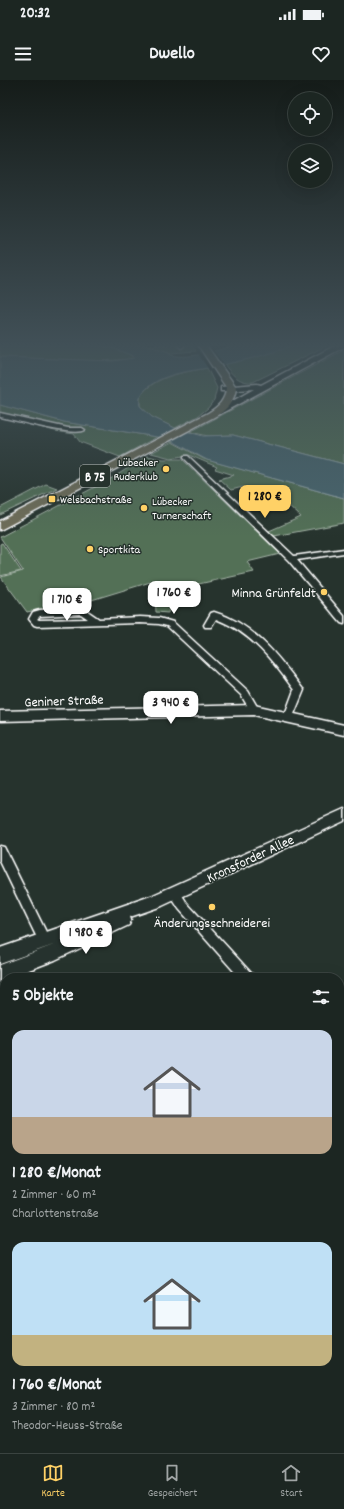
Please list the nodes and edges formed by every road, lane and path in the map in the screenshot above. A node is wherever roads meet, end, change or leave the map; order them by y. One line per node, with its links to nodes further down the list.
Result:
1 (213, 409): 6 (main road, B 75)
2 (220, 409): 4 (main road, B 75)
3 (222, 409): 4 (main road)
4 (217, 412): 6 (main road, B 75)
5 (0, 415): 7 (street)
6 (204, 419): 9 (main road, B 75)
7 (82, 430)
8 (186, 457): 11 (street)
9 (0, 526)
10 (344, 551): 11 (street)
11 (292, 560): 13 (street)
12 (97, 621): 12 (street); 15 (street)
13 (344, 621)
14 (208, 625): 17 (street)
15 (254, 710): 16 (main road, Geniner Straße); 17 (main road, Geniner Straße)
16 (0, 716)
17 (288, 717): 18 (main road, Geniner Straße)
18 (344, 730)
19 (344, 815): 21 (main road, Kronsforder Allee)
20 (0, 850): 23 (street)
21 (174, 892): 22 (main road, Kronsforder Allee); 27 (street)
22 (156, 900): 23 (main road, Kronsforder Allee); 25 (main road, Kronsforder Allee)
23 (44, 940): 24 (main road, Kronsforder Allee)
24 (0, 956)
25 (25, 971): 26 (main road, Kronsforder Allee)
26 (0, 973)
27 (243, 973)

